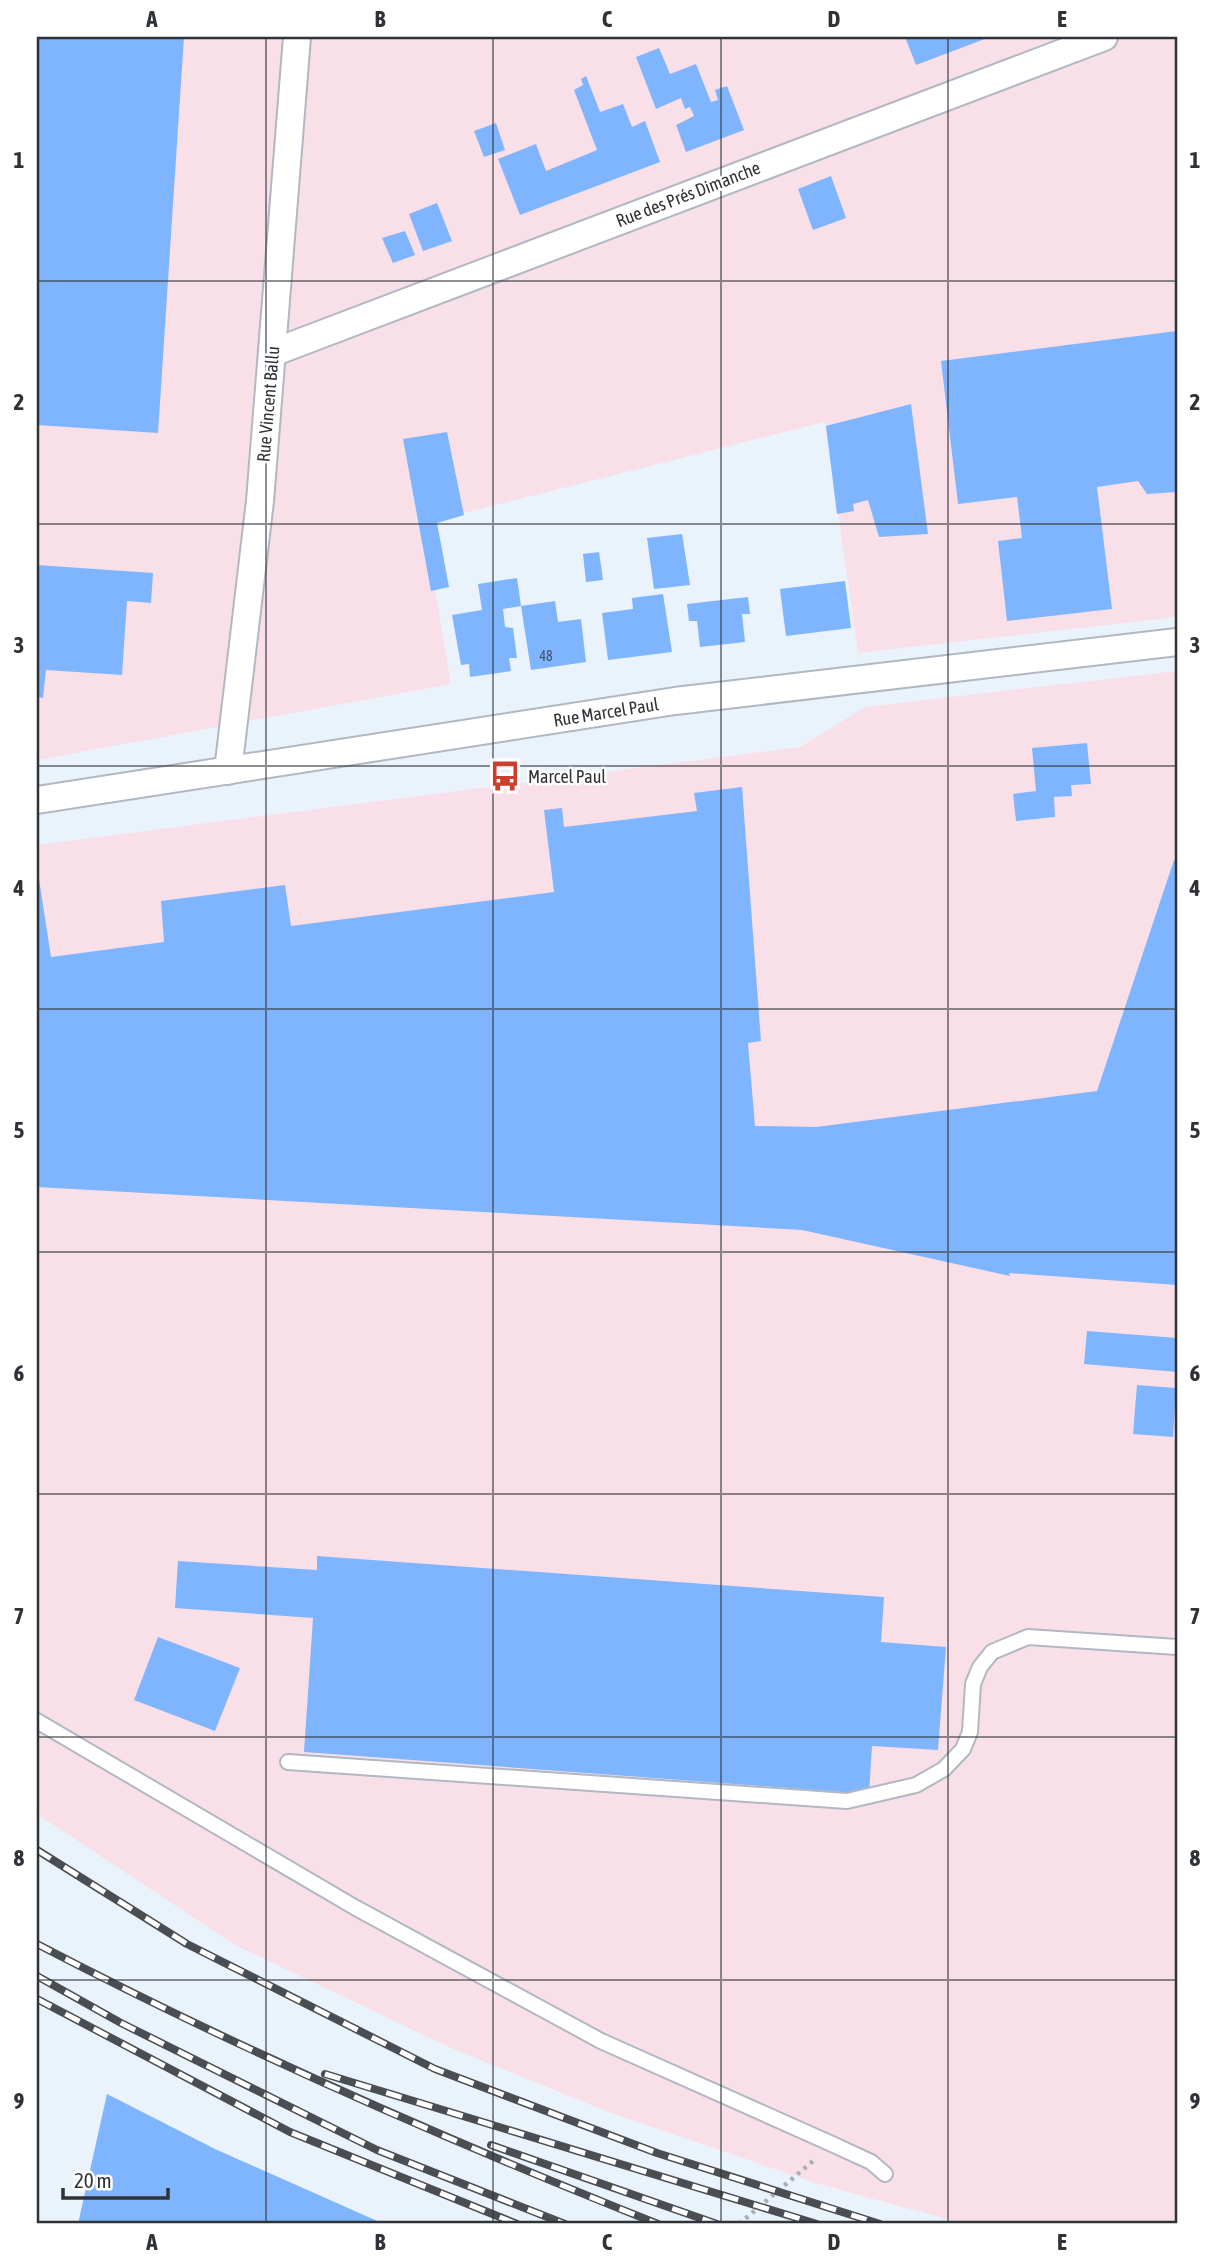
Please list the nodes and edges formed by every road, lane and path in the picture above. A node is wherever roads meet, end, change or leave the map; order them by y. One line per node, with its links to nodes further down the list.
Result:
1 (297, 37): 3 (street, Rue Vincent Ballu)
2 (1104, 37): 3 (street, Rue des Prés Dimanche)
3 (272, 353): 5 (street, Rue Vincent Ballu)
4 (1177, 642): 5 (street, Rue Marcel Paul)
5 (228, 771): 6 (street, Rue Marcel Paul)
6 (37, 800)
7 (1177, 1647): 9 (lane)
8 (37, 1721): 10 (lane)
9 (288, 1762)
10 (832, 2144): 11 (lane); 12 (path)
11 (885, 2174)
12 (739, 2224)

